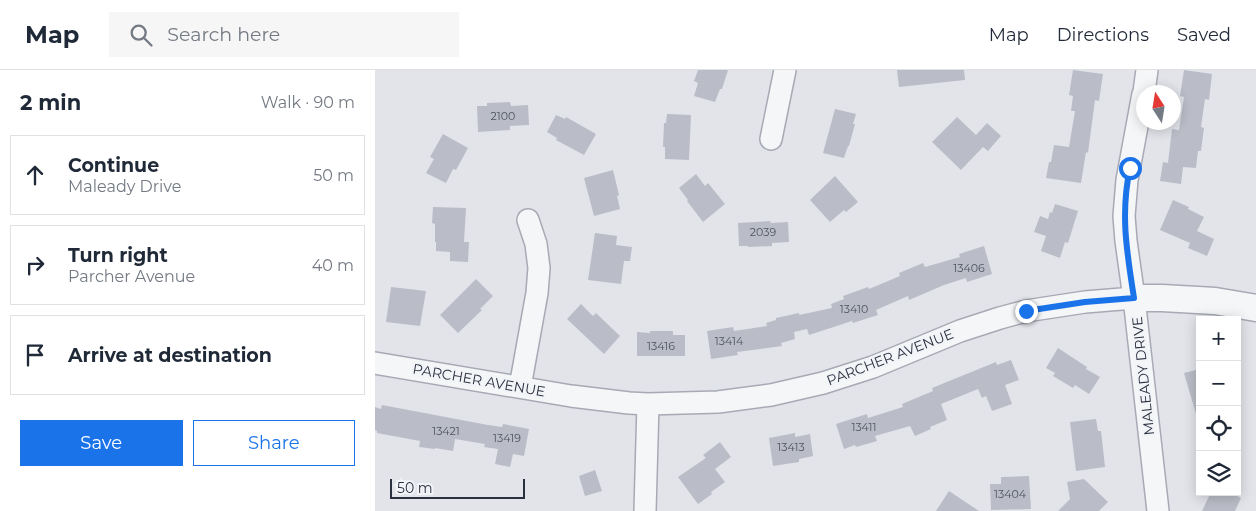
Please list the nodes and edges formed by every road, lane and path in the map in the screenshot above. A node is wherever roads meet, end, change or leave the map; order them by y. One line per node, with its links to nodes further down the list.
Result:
1 (785, 70): 5 (street)
2 (1147, 70): 3 (street, MALEADY DRIVE)
3 (1145, 85)
4 (1137, 130): 7 (street, MALEADY DRIVE)
5 (771, 139)
6 (528, 220): 10 (street)
7 (1134, 298): 8 (street, PARCHER AVENUE); 11 (street, PARCHER AVENUE); 13 (street, MALEADY DRIVE)
8 (1256, 308)
9 (375, 363): 10 (street, PARCHER AVENUE)
10 (520, 387): 11 (street, PARCHER AVENUE)
11 (648, 404): 12 (street)
12 (645, 511)
13 (1158, 511)

